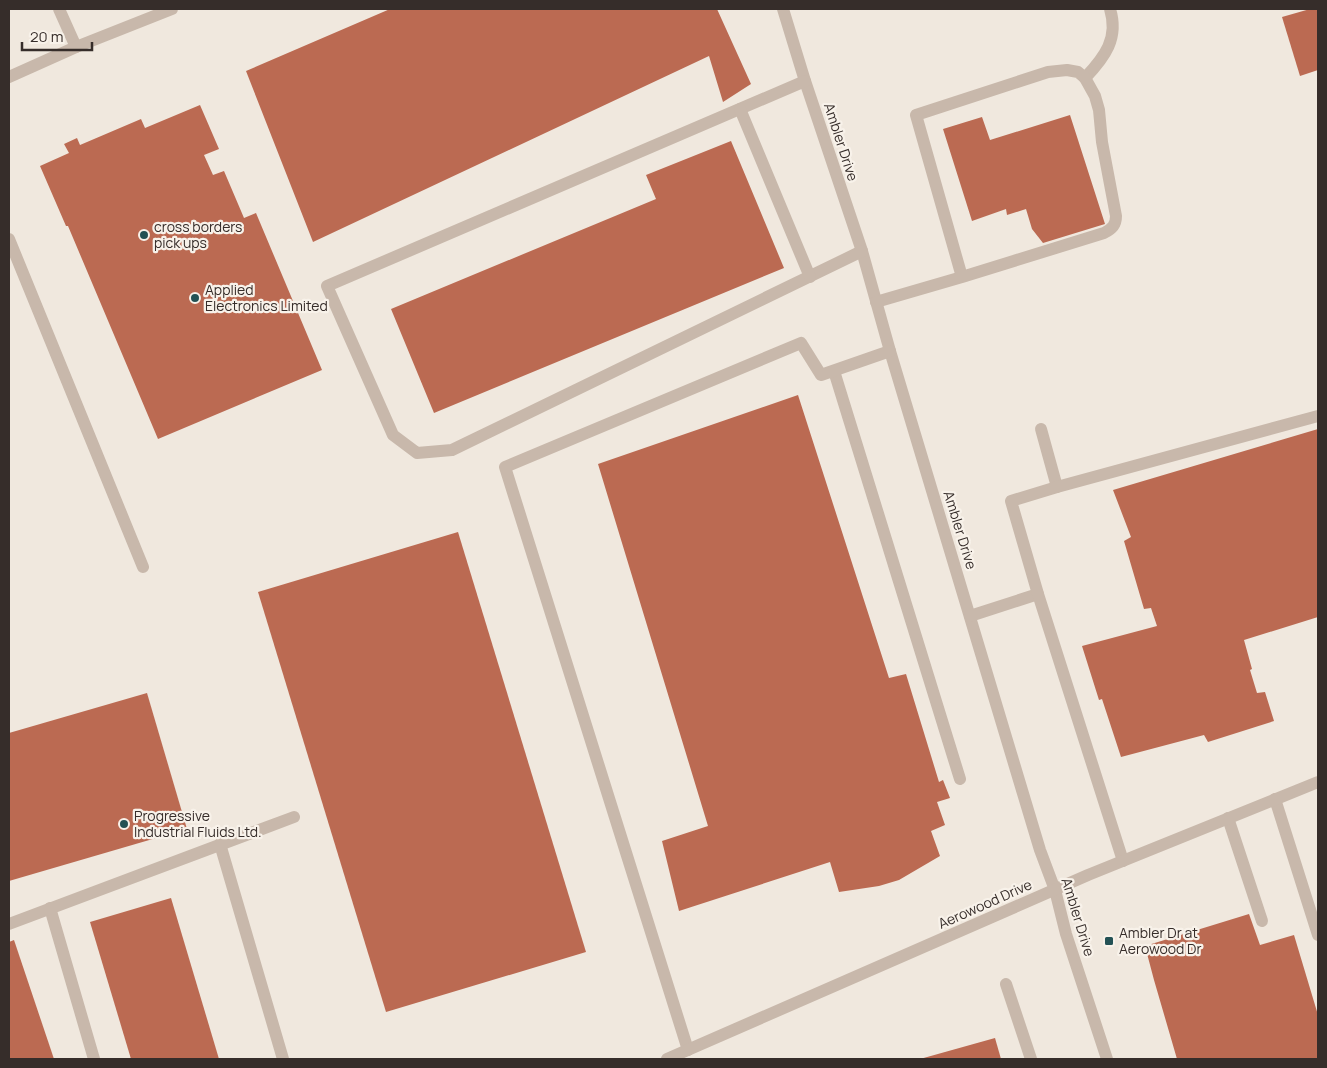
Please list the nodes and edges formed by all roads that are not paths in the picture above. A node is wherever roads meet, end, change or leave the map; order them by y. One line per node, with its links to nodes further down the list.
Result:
1 (59, 9): 5 (street)
2 (172, 9): 5 (street)
3 (783, 9): 8 (street, Ambler Drive)
4 (1110, 9): 7 (street)
5 (76, 47): 6 (street)
6 (9, 77)
7 (1085, 78): 13 (street); 13 (street)
8 (805, 81): 9 (street); 11 (street, Ambler Drive)
9 (740, 110): 12 (street); 12 (street)
10 (9, 239): 20 (street)
11 (862, 251): 12 (street); 14 (street, Ambler Drive)
12 (810, 277)
13 (962, 277): 14 (street)
14 (876, 302): 15 (street, Ambler Drive)
15 (890, 351): 16 (street); 22 (street, Ambler Drive)
16 (834, 371): 23 (street); 36 (street)
17 (1318, 416): 19 (street)
18 (1041, 429): 19 (street)
19 (1057, 487): 21 (street)
20 (142, 567)
21 (1038, 594): 22 (street); 29 (street)
22 (970, 616): 30 (street, Ambler Drive)
23 (960, 779)
24 (1318, 782): 25 (street, Aerowood Drive)
25 (1275, 799): 27 (street, Aerowood Drive); 34 (street)
26 (294, 817): 28 (street)
27 (1228, 818): 29 (street, Aerowood Drive); 32 (street)
28 (220, 844): 31 (street); 38 (street)
29 (1123, 861): 30 (street, Aerowood Drive)
30 (1055, 890): 36 (street, Aerowood Drive); 41 (street, Ambler Drive)
31 (50, 908): 33 (street); 37 (street)
32 (1262, 921)
33 (9, 924)
34 (1318, 934)
35 (1006, 984): 40 (street)
36 (688, 1050): 39 (street, Aerowood Drive)
37 (94, 1059)
38 (283, 1059)
39 (667, 1059)
40 (1031, 1059)
41 (1107, 1059)

